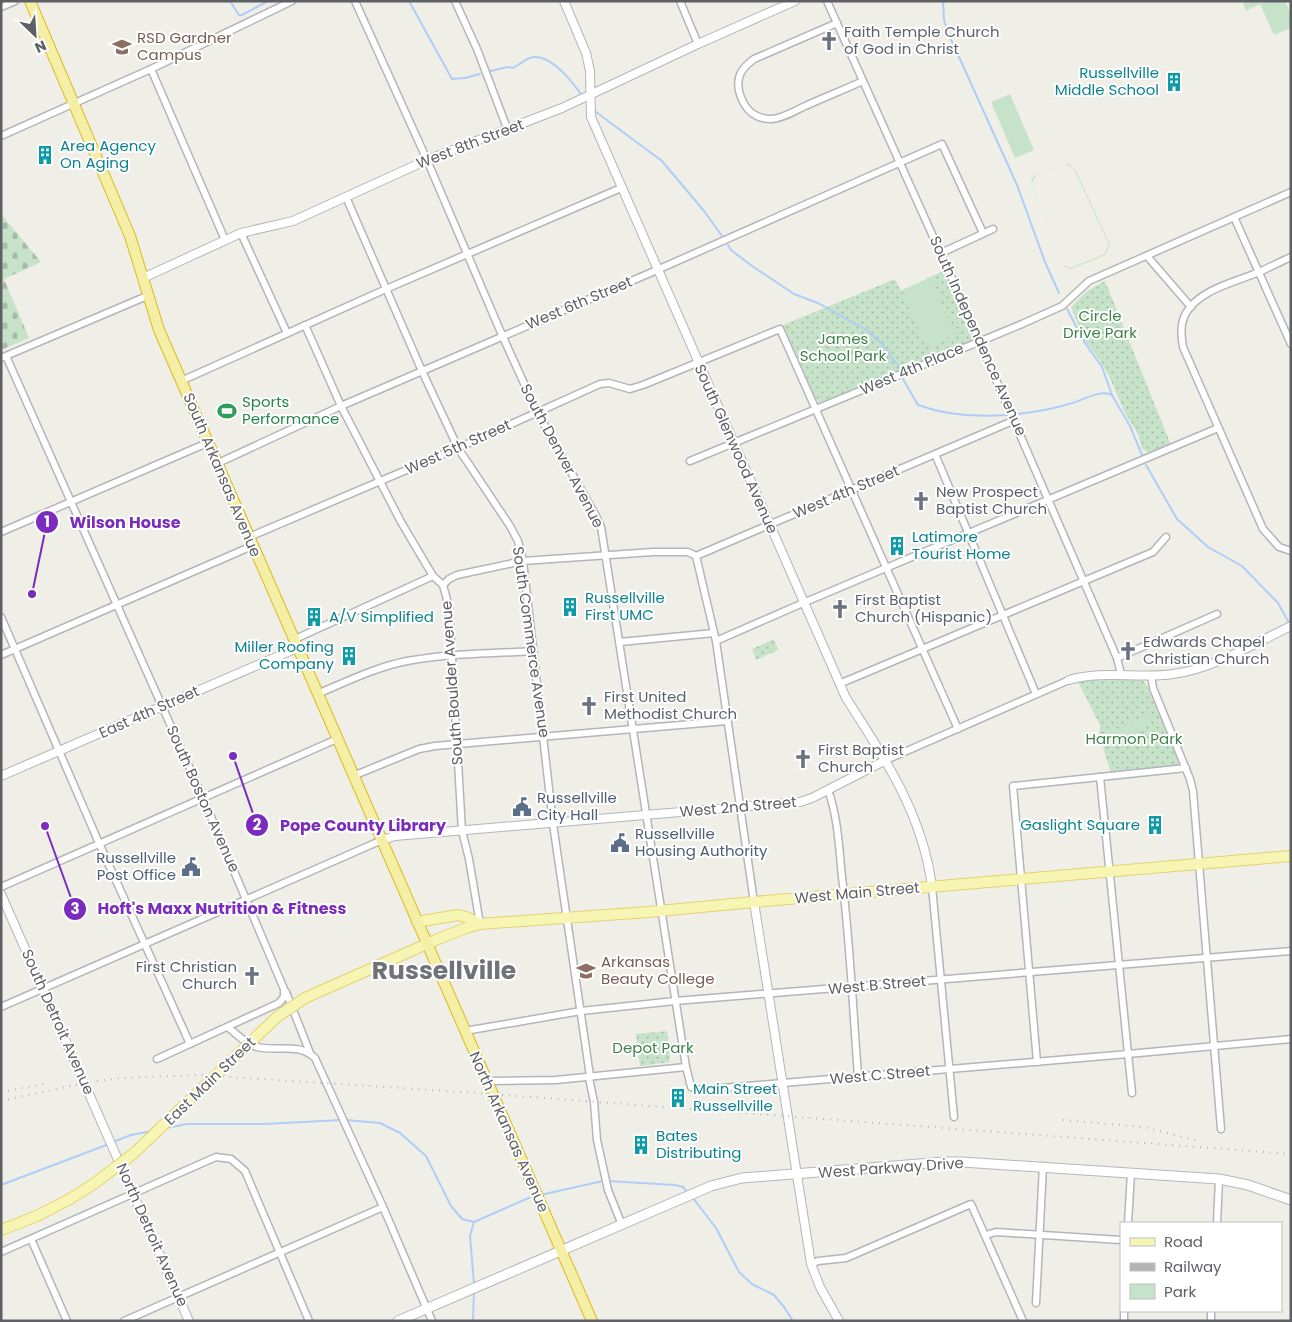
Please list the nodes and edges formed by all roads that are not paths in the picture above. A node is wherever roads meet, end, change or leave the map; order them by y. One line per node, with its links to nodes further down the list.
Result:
1 (15, 1): 10 (street)
2 (30, 1): 16 (highway, South Arkansas Avenue)
3 (292, 1): 13 (street)
4 (356, 1): 19 (street, South Denver Avenue)
5 (455, 1): 17 (street)
6 (564, 1): 15 (street, South Glenwood Avenue)
7 (680, 1): 12 (street)
8 (795, 1): 12 (street, West 8th Street)
9 (827, 1): 11 (street, South Independence Avenue)
10 (1, 7)
11 (837, 23): 14 (street, South Independence Avenue); 14 (street)
12 (698, 44): 15 (street, West 8th Street)
13 (152, 69): 16 (street); 28 (street)
14 (863, 81): 20 (street, South Independence Avenue)
15 (590, 94): 17 (street, West 8th Street); 21 (street, South Glenwood Avenue)
16 (73, 104): 18 (street); 35 (highway, South Arkansas Avenue)
17 (507, 128): 19 (street, West 8th Street)
18 (1, 136)
19 (427, 160): 23 (street, West 8th Street); 30 (street, South Denver Avenue)
20 (900, 164): 27 (street, West 6th Street); 29 (street, South Independence Avenue); 33 (street, West 6th Street)
21 (621, 188): 30 (street); 33 (street, South Glenwood Avenue)
22 (1291, 192): 24 (street, West 4th Place)
23 (346, 197): 26 (street, West 8th Street); 36 (street, South Commerce Avenue)
24 (1234, 217): 31 (street, West 4th Place); 34 (street)
25 (993, 229): 27 (street)
26 (241, 233): 28 (street, West 8th Street); 40 (street)
27 (984, 233): 29 (street)
28 (225, 240): 35 (street, West 8th Street)
29 (941, 253): 42 (street, South Independence Avenue)
30 (468, 254): 36 (street); 41 (street, South Denver Avenue)
31 (1147, 256): 38 (street); 42 (street, West 4th Place)
32 (1291, 257): 34 (street)
33 (657, 270): 41 (street, West 6th Street); 45 (street, South Glenwood Avenue)
34 (1260, 272): 38 (street); 43 (street)
35 (143, 278): 37 (highway, South Arkansas Avenue)
36 (386, 289): 39 (street); 46 (street, South Commerce Avenue)
37 (147, 296): 44 (street); 47 (highway, South Arkansas Avenue)
38 (1191, 308): 52 (street)
39 (305, 325): 40 (street); 48 (street, South Boulder Avenue)
40 (287, 333): 47 (street)
41 (502, 335): 46 (street, West 6th Street); 50 (street, South Denver Avenue)
42 (980, 341): 49 (street, West 4th Place); 51 (street, South Independence Avenue)
43 (1291, 344)
44 (3, 357): 62 (street, South Boston Avenue)
45 (698, 362): 49 (street, West 5th Street); 50 (street, West 5th Street); 53 (street, South Glenwood Avenue)
46 (422, 372): 48 (street, West 6th Street); 55 (street, South Commerce Avenue)
47 (181, 380): 54 (highway, South Arkansas Avenue)
48 (341, 406): 58 (street, West 6th Street); 59 (street, South Boulder Avenue)
49 (816, 410): 53 (street, West 4th Place); 60 (street)
50 (537, 412): 55 (street, West 5th Street); 69 (street, South Denver Avenue)
51 (1015, 420): 56 (street, West 4th Street); 61 (street, South Independence Avenue)
52 (1218, 428): 61 (street); 68 (street)
53 (735, 442): 57 (street, West 4th Place); 63 (street, South Glenwood Avenue)
54 (207, 443): 58 (highway, South Arkansas Avenue); 62 (street)
55 (458, 448): 59 (street, West 5th Street); 71 (street, South Commerce Avenue)
56 (935, 454): 60 (street, West 4th Street); 65 (street)
57 (690, 461)
58 (216, 464): 67 (highway, South Arkansas Avenue)
59 (381, 481): 67 (street, West 5th Street); 73 (street, South Boulder Avenue)
60 (851, 490): 63 (street, West 4th Street); 72 (street)
61 (1049, 500): 65 (street); 74 (street, South Independence Avenue)
62 (71, 501): 64 (street); 77 (street, South Boston Avenue)
63 (769, 525): 70 (street, West 4th Street); 76 (street, South Glenwood Avenue)
64 (1, 532)
65 (969, 534): 72 (street); 78 (street)
66 (1166, 538): 74 (street)
67 (251, 542): 77 (street, West 5th Street); 85 (highway, South Arkansas Avenue)
68 (1291, 551)
69 (606, 555): 70 (street); 71 (street); 84 (street, South Denver Avenue)
70 (696, 556): 82 (street)
71 (523, 561): 75 (street); 88 (street, South Commerce Avenue)
72 (886, 568): 76 (street); 87 (street)
73 (434, 576): 75 (street, South Boulder Avenue); 85 (street)
74 (1084, 581): 78 (street); 91 (street, South Independence Avenue)
75 (443, 586): 90 (street, South Boulder Avenue)
76 (803, 603): 83 (street); 95 (street, South Glenwood Avenue)
77 (118, 604): 86 (street, West 5th Street); 98 (street, South Boston Avenue)
78 (1003, 614): 87 (street); 97 (street)
79 (1217, 614): 91 (street)
80 (1, 617): 86 (street)
81 (1291, 626): 93 (street)
82 (714, 633): 83 (street); 84 (street)
83 (716, 641): 99 (street)
84 (620, 642): 100 (street, South Denver Avenue)
85 (295, 644): 96 (highway, South Arkansas Avenue); 98 (street, East 4th Street)
86 (15, 649): 89 (street, West 5th Street); 105 (street)
87 (922, 649): 95 (street); 101 (street)
88 (533, 651): 90 (street); 102 (street, South Commerce Avenue)
89 (1, 655)
90 (451, 656): 96 (street); 104 (street, South Boulder Avenue)
91 (1118, 658): 92 (street, South Independence Avenue)
92 (1121, 674): 93 (street); 94 (street)
93 (1152, 675): 107 (street)
94 (1069, 680): 97 (street, West 2nd Street)
95 (840, 684): 106 (street, South Glenwood Avenue)
96 (317, 694): 103 (highway, South Arkansas Avenue)
97 (1036, 694): 101 (street, West 2nd Street)
98 (162, 706): 105 (street, East 4th Street); 112 (street, South Boston Avenue)
99 (727, 721): 100 (street); 113 (street)
100 (633, 729): 102 (street); 114 (street, South Denver Avenue)
101 (958, 729): 106 (street, West 2nd Street)
102 (544, 737): 104 (street); 115 (street, South Commerce Avenue)
103 (337, 739): 109 (highway, South Arkansas Avenue); 112 (street)
104 (456, 744): 109 (street); 116 (street, South Boulder Avenue)
105 (59, 751): 108 (street, East 4th Street); 118 (street)
106 (886, 760): 111 (street, West 2nd Street); 124 (street, South Glenwood Avenue)
107 (1186, 768): 110 (street); 120 (street)
108 (1, 776)
109 (353, 776): 117 (highway, South Arkansas Avenue)
110 (1100, 777): 121 (street); 122 (street)
111 (828, 790): 113 (street, West 2nd Street); 126 (street)
112 (204, 798): 118 (street); 127 (street, South Boston Avenue)
113 (740, 807): 114 (street, West 2nd Street); 128 (street)
114 (648, 816): 115 (street, West 2nd Street); 129 (street, South Denver Avenue)
115 (553, 824): 116 (street, West 2nd Street); 130 (street, South Commerce Avenue)
116 (462, 831): 117 (street, West 2nd Street); 132 (street, South Boulder Avenue)
117 (382, 840): 127 (street); 131 (highway, South Arkansas Avenue)
118 (99, 843): 123 (street); 133 (street)
119 (1291, 856): 120 (main road, West Main Street)
120 (1198, 864): 121 (main road, West Main Street); 136 (street)
121 (1110, 872): 122 (main road, West Main Street); 137 (street)
122 (1020, 880): 124 (main road, West Main Street); 138 (street)
123 (1, 886)
124 (932, 887): 126 (main road, West Main Street); 139 (street)
125 (1, 894): 141 (street, South Detroit Avenue)
126 (844, 894): 128 (main road, West Main Street); 140 (street)
127 (247, 899): 133 (street); 142 (street, South Boston Avenue)
128 (754, 902): 129 (main road, West Main Street); 143 (street)
129 (662, 911): 130 (main road, West Main Street); 144 (street, South Denver Avenue)
130 (568, 917): 132 (main road, West Main Street); 146 (street, South Commerce Avenue)
131 (417, 922): 132 (main road); 134 (highway, South Arkansas Avenue)
132 (480, 924): 134 (main road, West Main Street)
133 (145, 944): 141 (street); 150 (street)
134 (426, 944): 148 (highway, North Arkansas Avenue); 176 (main road, East Main Street, bridge)
135 (1291, 952): 136 (street, West B Street)
136 (1206, 958): 137 (street, West B Street); 151 (street)
137 (1119, 966): 138 (street, West B Street); 153 (street)
138 (1029, 973): 139 (street, West B Street); 155 (street)
139 (941, 980): 140 (street, West B Street); 157 (street)
140 (852, 988): 143 (street, West B Street); 159 (street)
141 (43, 989): 145 (street); 165 (street, South Detroit Avenue)
142 (284, 989): 147 (street, South Boston Avenue); 152 (street)
143 (769, 994): 144 (street, West B Street); 161 (street)
144 (675, 1001): 146 (street, West B Street); 156 (street, South Denver Avenue)
145 (1, 1008)
146 (581, 1011): 148 (street, West B Street); 158 (street, South Commerce Avenue)
147 (228, 1027): 150 (street); 152 (street)
148 (464, 1031): 160 (highway, North Arkansas Avenue)
149 (1291, 1039): 151 (street, West C Street)
150 (190, 1044): 154 (street)
151 (1215, 1046): 153 (street, West C Street); 164 (street)
152 (310, 1054): 172 (street)
153 (1128, 1054): 155 (street, West C Street); 162 (street)
154 (157, 1059)
155 (1037, 1062): 157 (street, West C Street)
156 (686, 1067): 158 (street); 161 (street, West C Street)
157 (949, 1069): 159 (street, West C Street); 163 (street)
158 (590, 1076): 160 (street); 175 (street, South Commerce Avenue)
159 (858, 1076): 161 (street, West C Street)
160 (487, 1081): 181 (highway, North Arkansas Avenue)
161 (782, 1083): 168 (street)
162 (1132, 1093)
163 (954, 1117)
164 (1221, 1129)
165 (114, 1150): 170 (street, North Detroit Avenue)
166 (1043, 1166): 167 (main road, West Parkway Drive); 168 (main road, West Parkway Drive); 177 (street)
167 (1131, 1173): 169 (main road, West Parkway Drive); 173 (street)
168 (796, 1174): 175 (main road, West Parkway Drive); 184 (street)
169 (1219, 1179): 171 (main road, West Parkway Drive); 174 (street)
170 (134, 1194): 179 (street); 183 (street); 185 (street, North Detroit Avenue)
171 (1291, 1200)
172 (383, 1207): 183 (street); 187 (street)
173 (1128, 1222)
174 (1217, 1222)
175 (622, 1225): 181 (main road, West Parkway Drive)
176 (1, 1230)
177 (1039, 1234): 178 (street); 180 (street); 186 (street)
178 (986, 1235): 184 (street); 196 (street)
179 (31, 1239): 182 (street); 188 (street)
180 (1120, 1240)
181 (561, 1251): 187 (main road, West Parkway Drive); 194 (highway, North Arkansas Avenue)
182 (1, 1252)
183 (281, 1252): 185 (street); 191 (street)
184 (811, 1264): 195 (street)
185 (178, 1297): 189 (street); 190 (street, North Detroit Avenue)
186 (1036, 1303)
187 (427, 1308): 192 (main road, West Parkway Drive); 193 (street)
188 (67, 1321)
189 (124, 1321)
190 (189, 1321)
191 (309, 1321)
192 (398, 1321)
193 (432, 1321)
194 (592, 1321)
195 (838, 1321)
196 (1023, 1321)

